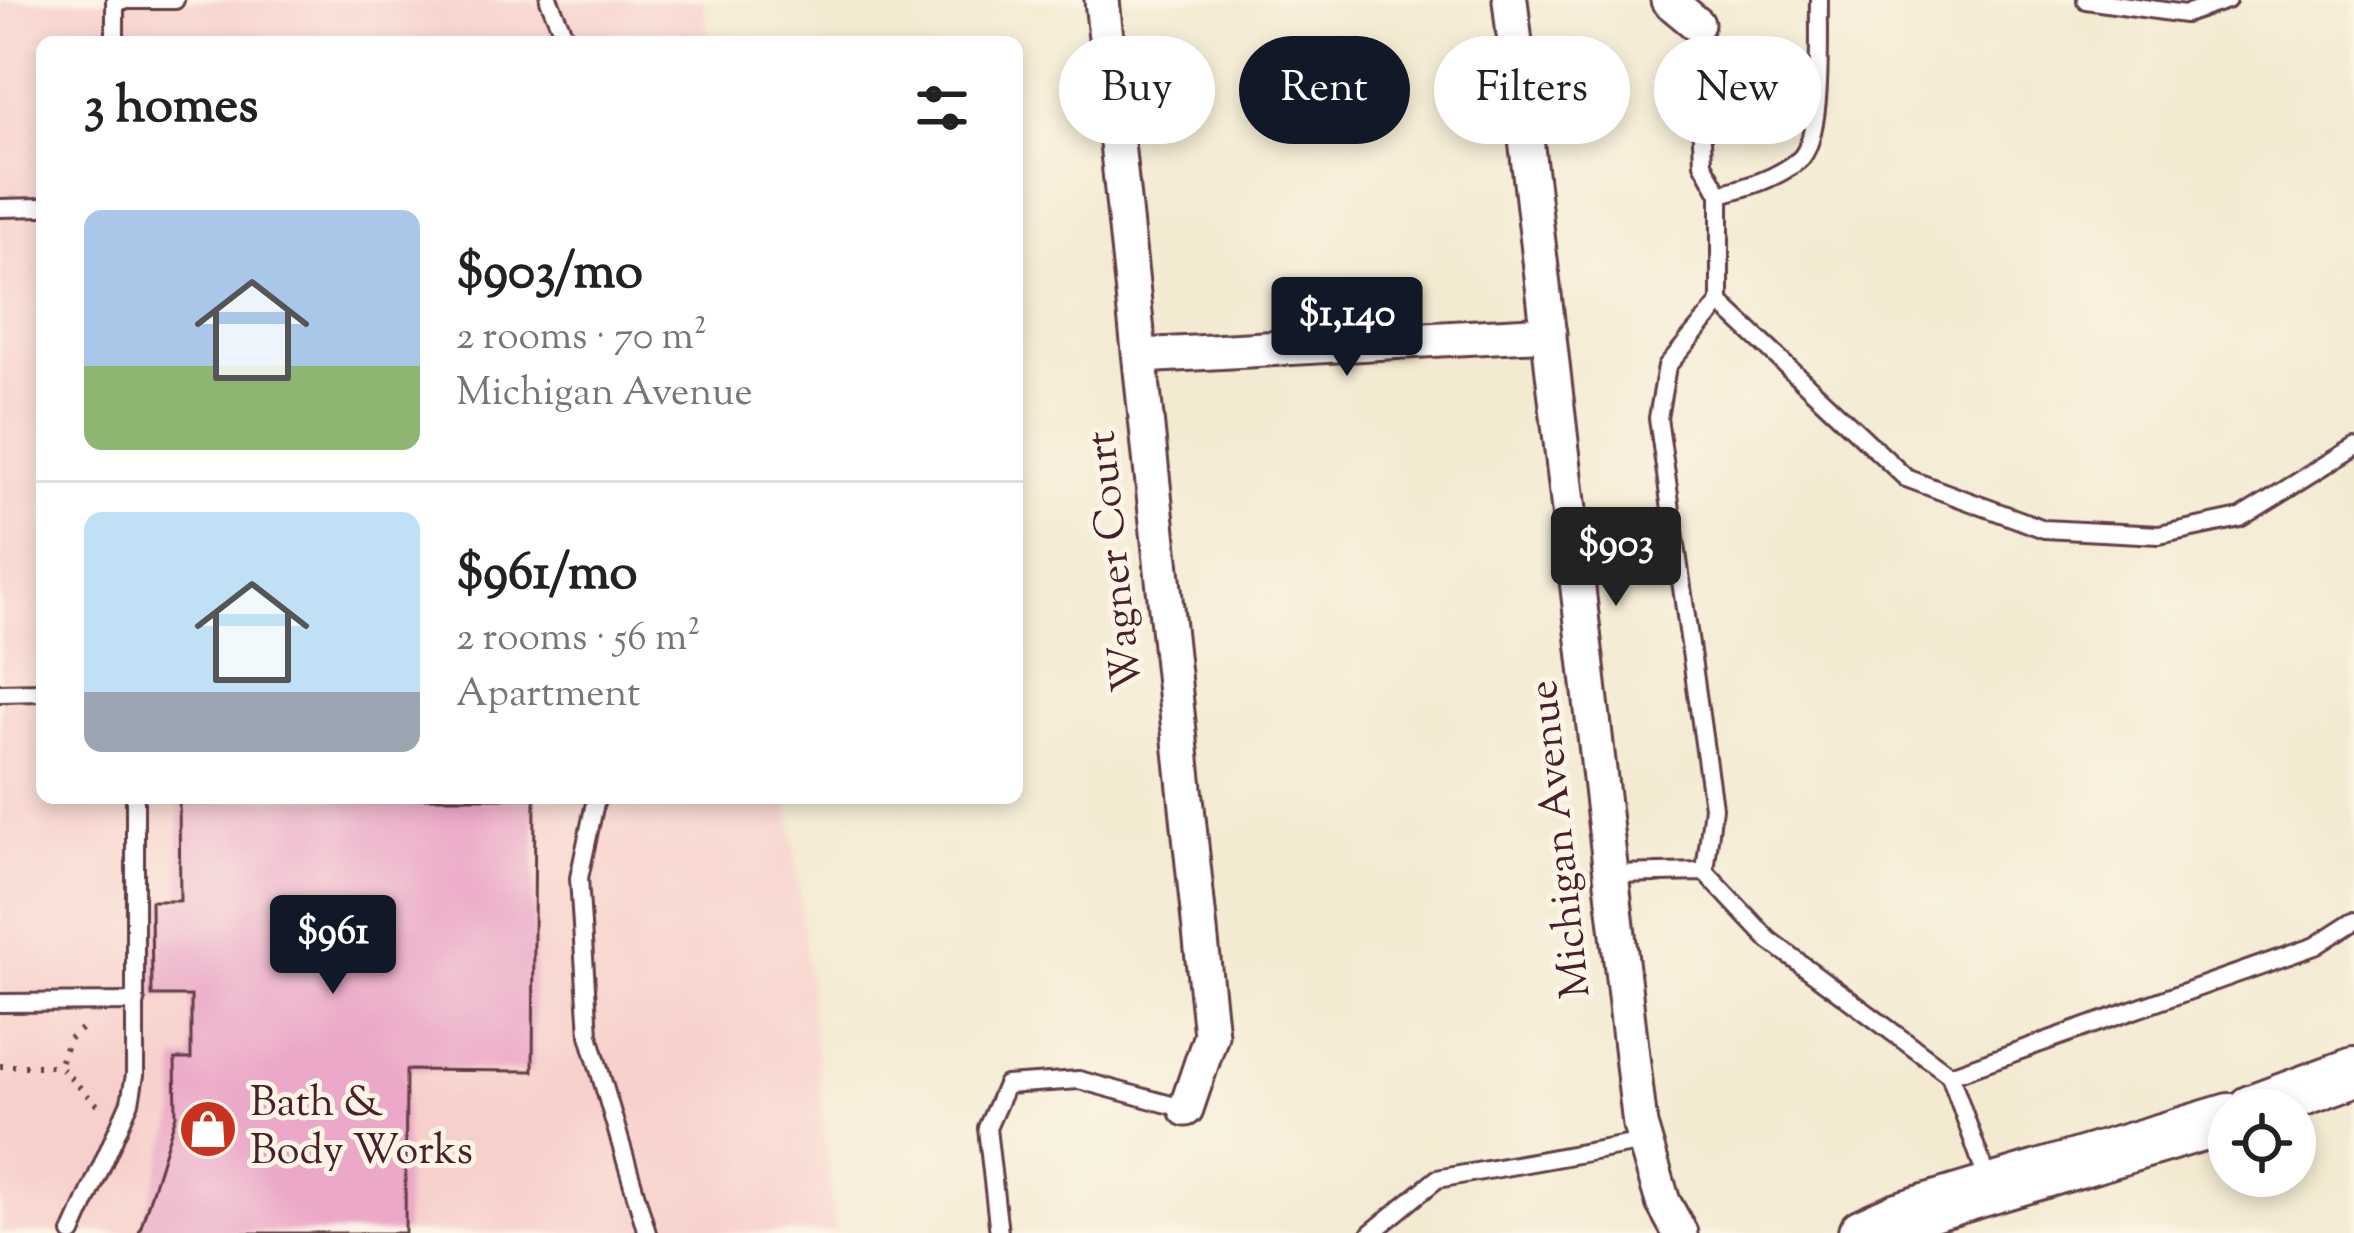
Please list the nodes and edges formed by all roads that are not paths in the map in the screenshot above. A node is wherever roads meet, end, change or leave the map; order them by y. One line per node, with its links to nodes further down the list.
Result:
1 (115, 0): 2 (lane); 11 (lane)
2 (175, 0)
3 (549, 0): 12 (lane)
4 (1102, 0): 18 (street, Wagner Court)
5 (1510, 0): 17 (street, Michigan Avenue)
6 (1668, 0): 10 (street)
7 (1819, 0): 13 (lane)
8 (2086, 0): 9 (lane)
9 (2227, 0)
10 (1697, 24): 13 (lane)
11 (115, 36)
12 (565, 36)
13 (1720, 194): 16 (lane)
14 (36, 207): 15 (lane)
15 (0, 208)
16 (1720, 303): 19 (lane); 24 (lane)
17 (1549, 333): 18 (street); 25 (street, Michigan Avenue)
18 (1141, 356): 32 (street, Wagner Court)
19 (2354, 447)
20 (36, 692): 21 (lane)
21 (0, 693)
22 (135, 804): 27 (lane)
23 (595, 804): 37 (lane)
24 (1706, 872): 25 (lane); 30 (lane)
25 (1612, 874): 34 (street, Michigan Avenue)
26 (2354, 921): 30 (lane)
27 (136, 1002): 28 (lane); 36 (lane)
28 (0, 1004)
29 (2354, 1072): 31 (street)
30 (1950, 1075): 35 (lane)
31 (2308, 1089)
32 (1186, 1109): 38 (lane)
33 (2208, 1124): 35 (street)
34 (1644, 1142): 39 (lane); 40 (street, Michigan Avenue)
35 (1991, 1191): 41 (street)
36 (72, 1233)
37 (647, 1233)
38 (999, 1233)
39 (1370, 1233)
40 (1680, 1233)
41 (1863, 1233)

